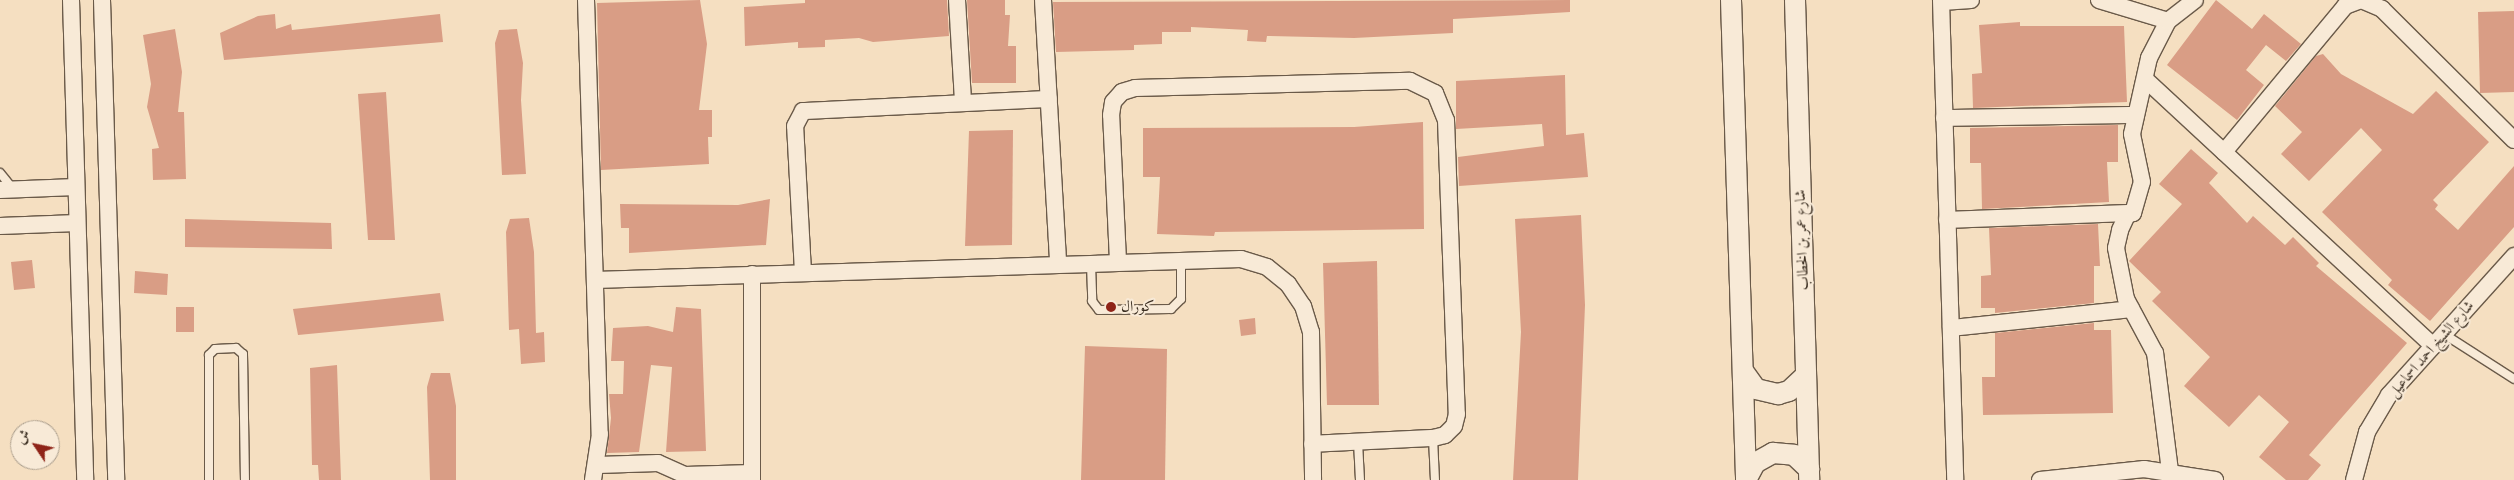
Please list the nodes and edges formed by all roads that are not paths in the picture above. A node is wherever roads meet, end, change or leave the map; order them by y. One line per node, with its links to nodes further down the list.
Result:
1 (70, 0): 21 (street)
2 (102, 0): 49 (street)
3 (586, 0): 34 (street)
4 (957, 0): 15 (street)
5 (1043, 0): 14 (street)
6 (1795, 0): 39 (street, شارع عمر بن الخطاب)
7 (1971, 0): 11 (street)
8 (2099, 0): 12 (street)
9 (2195, 0): 12 (street)
10 (1731, 1): 38 (street)
11 (1942, 1): 17 (street)
12 (2168, 21): 13 (street)
13 (2145, 79): 16 (street); 19 (street)
14 (1049, 99): 15 (street); 30 (street)
15 (963, 102): 32 (street)
16 (2136, 115): 17 (street); 23 (street)
17 (1944, 118): 24 (street)
18 (2514, 140): 19 (street)
19 (2224, 152): 37 (street)
20 (0, 173): 22 (lane)
21 (76, 187): 22 (street); 25 (street)
22 (7, 190)
23 (2133, 214): 24 (street); 35 (street)
24 (1947, 220): 36 (street)
25 (77, 223): 26 (street); 48 (street)
26 (0, 226)
27 (2514, 256): 37 (street, شارع الشيخ احمد اسماعيل)
28 (1118, 260): 29 (street); 31 (street); 41 (street)
29 (1181, 260): 31 (lane); 43 (street)
30 (1058, 262): 31 (street); 32 (street)
31 (1090, 262)
32 (803, 272): 33 (street)
33 (752, 274): 34 (street); 47 (street)
34 (595, 280): 45 (street)
35 (2131, 309): 36 (street); 44 (street)
36 (1952, 328): 56 (street)
37 (2438, 340): 40 (lane); 59 (street, شارع الشيخ احمد اسماعيل)
38 (1743, 371): 39 (street); 55 (street)
39 (1806, 375): 46 (street, شارع عمر بن الخطاب)
40 (2514, 379)
41 (1433, 438): 42 (street); 54 (lane)
42 (1358, 442): 43 (street); 53 (lane)
43 (1312, 444): 52 (street)
44 (2170, 471): 57 (street); 58 (street)
45 (595, 472): 47 (street)
46 (1809, 474): 55 (street)
47 (752, 476)
48 (85, 480)
49 (116, 480)
50 (209, 480): 51 (lane)
51 (245, 480)
52 (1313, 480)
53 (1360, 480)
54 (1435, 480)
55 (1746, 480)
56 (1955, 480)
57 (2040, 480)
58 (2215, 480)
59 (2354, 480)

